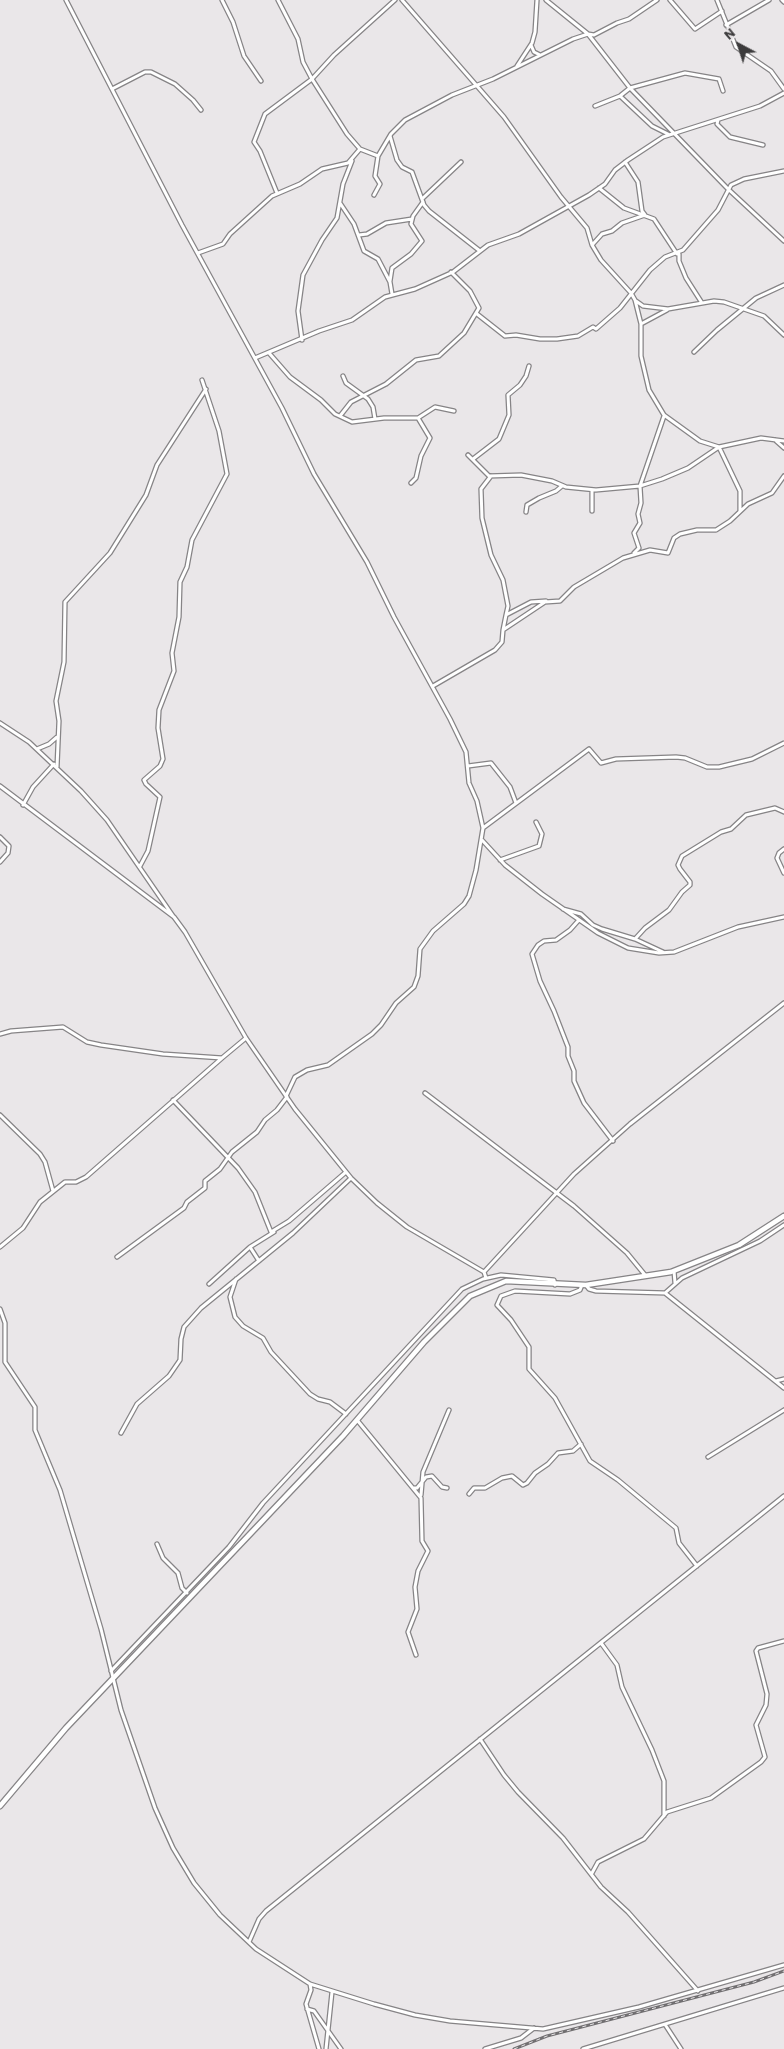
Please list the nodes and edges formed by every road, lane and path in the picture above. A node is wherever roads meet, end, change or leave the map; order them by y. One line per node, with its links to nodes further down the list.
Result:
1 (66, 0): 22 (street)
2 (222, 0): 19 (street)
3 (278, 0): 18 (street)
4 (395, 0): 18 (street)
5 (402, 0): 20 (street)
6 (537, 0): 15 (street)
7 (546, 0): 14 (street)
8 (657, 0): 14 (street)
9 (670, 0): 12 (street)
10 (717, 0): 12 (street)
11 (769, 0): 13 (street)
12 (722, 10): 13 (street)
13 (726, 25): 24 (street)
14 (588, 34): 16 (street); 21 (street)
15 (531, 45): 16 (street); 17 (street)
16 (540, 55): 17 (street)
17 (516, 67): 20 (street)
18 (312, 79): 33 (street); 41 (street)
19 (261, 81)
20 (476, 85): 31 (street); 45 (street)
21 (630, 88): 23 (street); 25 (street); 29 (street)
22 (112, 89): 27 (street); 52 (street)
23 (723, 91)
24 (784, 91): 28 (street)
25 (620, 96): 26 (street); 30 (street)
26 (595, 106)
27 (201, 110)
28 (718, 119): 29 (street); 32 (street)
29 (674, 133): 30 (street); 40 (street)
30 (669, 134): 37 (street)
31 (390, 136): 34 (street); 43 (street)
32 (763, 145)
33 (360, 150): 34 (street); 35 (street)
34 (378, 156): 42 (street)
35 (352, 160): 41 (street); 44 (street)
36 (461, 162): 43 (street)
37 (625, 162): 39 (street); 46 (street)
38 (784, 171): 40 (street)
39 (599, 188): 45 (street); 46 (street)
40 (728, 189): 49 (street); 53 (street)
41 (277, 193): 52 (street)
42 (374, 195)
43 (423, 200): 47 (street); 51 (street)
44 (340, 203): 48 (street); 66 (street)
45 (570, 205): 50 (street); 51 (street)
46 (645, 215): 50 (street); 53 (street)
47 (412, 219): 48 (street); 55 (street)
48 (359, 235): 55 (street)
49 (784, 241)
50 (592, 245): 57 (street)
51 (480, 251): 54 (street)
52 (198, 253): 69 (street)
53 (678, 254): 57 (street); 60 (street)
54 (451, 272): 58 (street); 63 (street)
55 (390, 282): 58 (street)
56 (784, 285): 62 (street)
57 (631, 293): 59 (street); 63 (street)
58 (392, 294): 66 (street)
59 (636, 300): 61 (street); 64 (street)
60 (702, 303): 61 (street); 62 (street)
61 (668, 309): 64 (street)
62 (743, 310): 65 (street); 67 (street)
63 (477, 314): 74 (street)
64 (641, 324): 76 (street)
65 (784, 335)
66 (302, 340): 68 (street)
67 (694, 352)
68 (269, 353): 69 (street); 77 (street)
69 (255, 358): 99 (street)
70 (529, 366): 85 (street)
71 (343, 376): 74 (street)
72 (202, 380): 73 (street)
73 (206, 389): 101 (street); 117 (street)
74 (362, 394): 77 (street); 79 (street)
75 (454, 411): 78 (street)
76 (664, 415): 82 (street); 90 (street)
77 (340, 416): 79 (street)
78 (418, 418): 79 (street); 88 (street)
79 (375, 419)
80 (775, 440): 81 (street); 82 (street); 83 (street)
81 (784, 441)
82 (718, 447): 90 (street); 93 (street)
83 (784, 448)
84 (468, 455): 85 (street)
85 (473, 459): 86 (street)
86 (492, 476): 89 (street); 97 (street)
87 (784, 476): 93 (street)
88 (411, 483)
89 (562, 486): 91 (street); 94 (street)
90 (640, 486): 91 (street); 95 (street)
91 (592, 490): 92 (street)
92 (592, 511)
93 (740, 511): 95 (street)
94 (526, 512)
95 (634, 554): 96 (street)
96 (549, 601): 97 (street); 98 (street)
97 (506, 615): 98 (street)
98 (503, 630): 99 (street)
99 (432, 686): 105 (street)
100 (0, 723): 103 (street)
101 (58, 735): 103 (street); 104 (street)
102 (784, 743): 107 (street)
103 (37, 749): 104 (street)
104 (56, 765): 108 (street); 117 (street)
105 (468, 766): 107 (street); 111 (street)
106 (0, 786): 108 (street)
107 (516, 803): 111 (street)
108 (23, 805): 120 (street)
109 (784, 812): 123 (street)
110 (536, 822): 115 (street)
111 (483, 828): 113 (street)
112 (0, 837): 116 (street)
113 (482, 840): 115 (street); 130 (street)
114 (784, 850): 118 (street)
115 (500, 860): 119 (street)
116 (0, 862)
117 (140, 866): 120 (street)
118 (784, 873)
119 (561, 909): 122 (street); 123 (street)
120 (174, 917): 127 (street)
121 (784, 917): 124 (street)
122 (578, 921): 124 (street); 133 (street)
123 (636, 939): 124 (street)
124 (664, 953)
125 (784, 1003): 133 (street)
126 (0, 1034): 128 (street)
127 (246, 1038): 128 (street); 130 (street)
128 (222, 1058): 131 (street)
129 (425, 1094): 138 (street)
130 (286, 1096): 134 (street); 135 (street)
131 (173, 1100): 134 (street); 137 (street)
132 (0, 1115): 137 (street)
133 (613, 1141): 138 (street)
134 (228, 1157): 141 (street); 144 (street)
135 (346, 1172): 136 (street); 141 (street)
136 (351, 1178): 145 (street); 147 (street)
137 (52, 1191): 142 (street)
138 (556, 1193): 147 (street); 148 (street)
139 (784, 1216): 146 (street)
140 (784, 1225): 151 (street)
141 (274, 1232): 143 (street)
142 (0, 1247)
143 (250, 1247): 145 (street); 152 (street)
144 (117, 1257)
145 (259, 1261): 149 (street)
146 (674, 1271): 148 (street); 151 (street)
147 (484, 1272): 150 (street)
148 (646, 1275): 154 (street)
149 (237, 1278): 162 (street); 164 (street)
150 (486, 1278): 153 (street); 162 (street)
151 (675, 1283): 155 (street)
152 (209, 1284)
153 (555, 1285): 154 (street); 163 (street)
154 (584, 1285): 155 (street); 165 (street)
155 (664, 1293): 158 (street)
156 (0, 1309): 180 (street)
157 (784, 1379): 158 (street)
158 (775, 1382): 159 (street)
159 (784, 1388)
160 (449, 1410): 167 (street)
161 (784, 1410): 166 (street)
162 (346, 1414): 175 (street)
163 (356, 1420): 168 (street); 176 (street)
164 (121, 1433)
165 (581, 1444): 170 (street); 174 (street)
166 (708, 1457)
167 (421, 1485): 168 (street); 169 (street); 172 (street)
168 (414, 1488): 172 (street)
169 (447, 1488)
170 (469, 1494)
171 (784, 1496): 174 (street)
172 (421, 1498): 179 (street)
173 (157, 1544): 175 (street)
174 (697, 1566): 178 (street)
175 (186, 1592): 176 (street); 180 (street)
176 (191, 1596): 181 (street)
177 (784, 1641): 184 (street)
178 (601, 1643): 182 (street); 184 (street)
179 (416, 1654)
180 (111, 1672): 181 (street)
181 (113, 1680): 183 (street); 186 (street)
182 (480, 1739): 185 (street); 186 (street)
183 (0, 1806)
184 (664, 1816): 185 (street)
185 (592, 1873): 190 (street)
186 (249, 1942): 188 (street)
187 (784, 1965): 190 (street)
188 (310, 1984): 191 (street); 192 (street)
189 (784, 1988): 193 (street)
190 (698, 1991): 194 (street)
191 (332, 1992): 194 (street); 195 (street)
192 (307, 2009): 195 (street); 196 (street)
193 (666, 2026): 200 (street); 201 (street)
194 (535, 2028): 199 (street)
195 (328, 2033): 197 (street); 198 (street)
196 (319, 2049)
197 (326, 2049)
198 (341, 2049)
199 (485, 2049)
200 (583, 2049)
201 (681, 2049)

